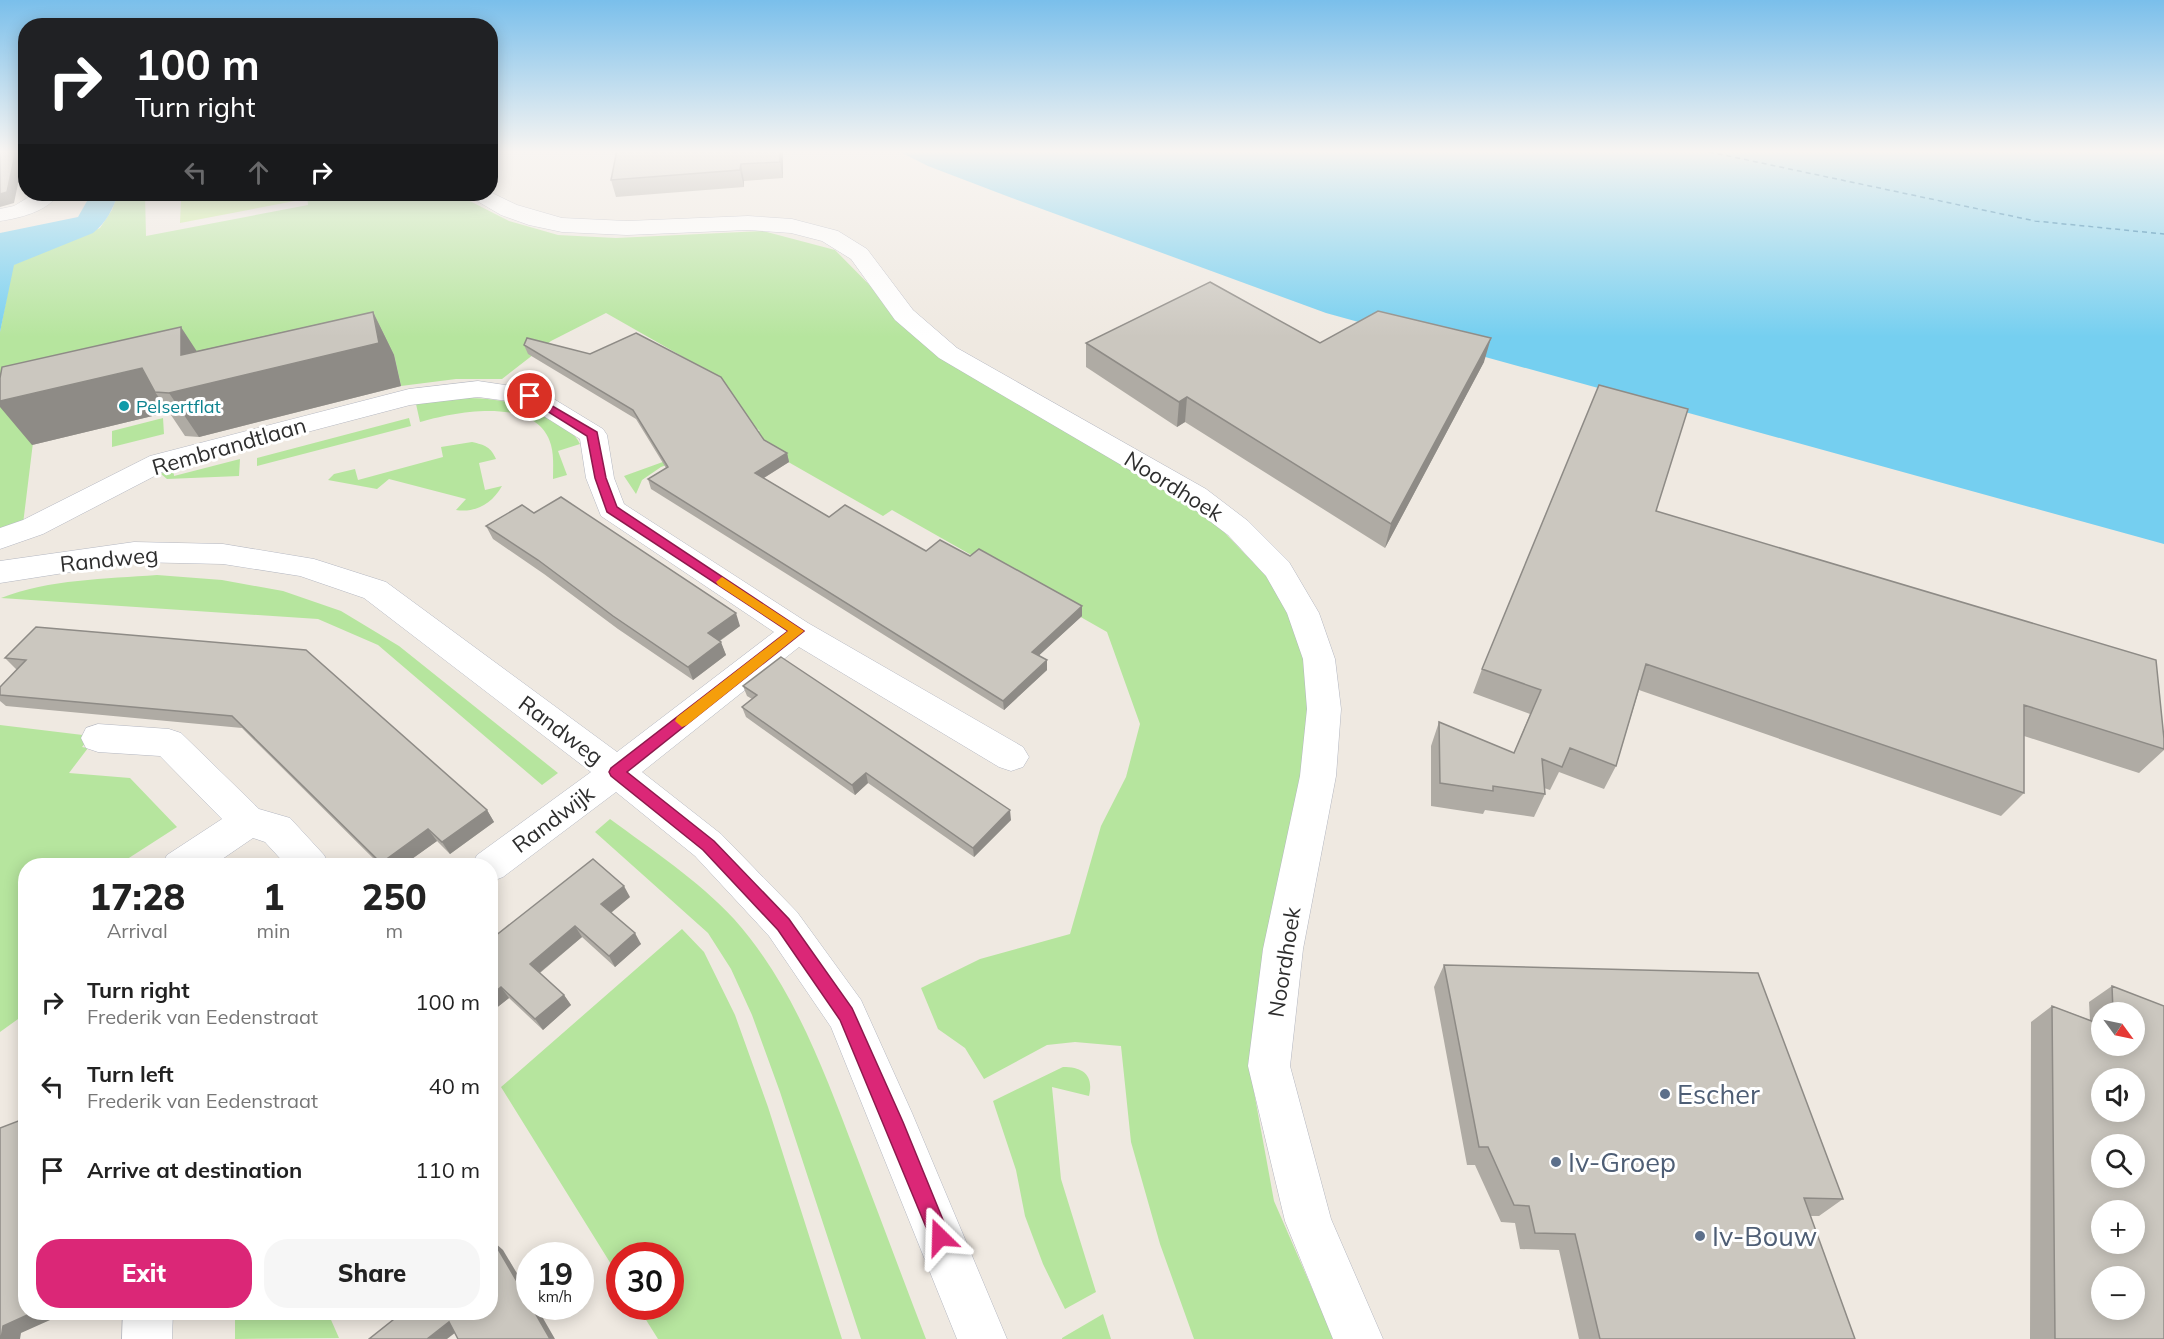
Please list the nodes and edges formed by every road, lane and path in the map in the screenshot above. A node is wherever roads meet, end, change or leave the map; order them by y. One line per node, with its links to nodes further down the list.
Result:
1 (518, 212): 15 (street, Noordhoek)
2 (0, 539): 4 (street, Rembrandtlaan)
3 (0, 572): 7 (street, Randweg)
4 (797, 631): 6 (street, Rembrandtlaan); 7 (street, Randwijk)
5 (98, 738): 8 (street)
6 (1011, 757)
7 (616, 772): 11 (street, Randwijk); 14 (street, Randweg)
8 (248, 822): 9 (street); 10 (street)
9 (192, 858)
10 (304, 858)
11 (498, 860)
12 (148, 1320): 13 (street)
13 (147, 1339)
14 (982, 1339)
15 (1358, 1339)

